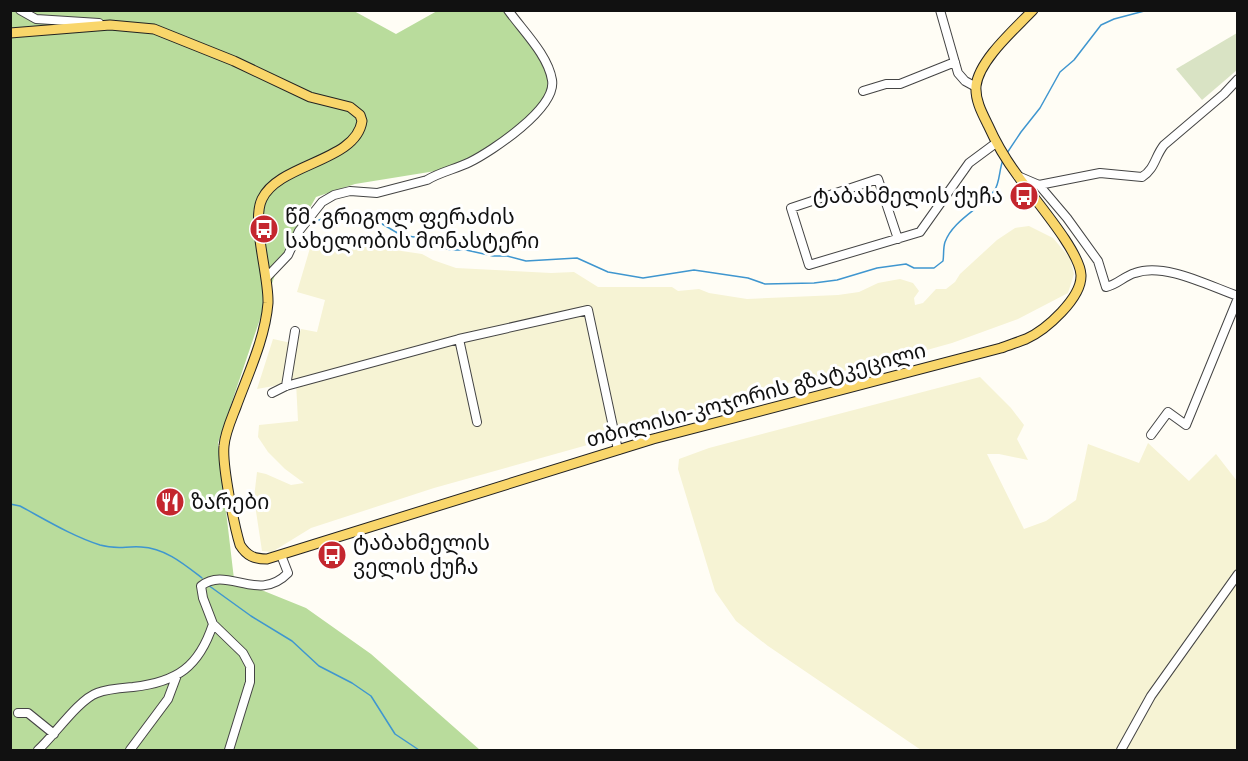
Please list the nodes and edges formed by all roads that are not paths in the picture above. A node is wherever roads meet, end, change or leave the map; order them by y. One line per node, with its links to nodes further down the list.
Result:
1 (20, 10): 5 (street)
2 (508, 10): 15 (street)
3 (939, 10): 7 (street)
4 (1033, 10): 9 (main road)
5 (110, 25): 6 (main road); 15 (main road, თბილისი-კოჯორის გზატკეცილი)
6 (10, 33)
7 (954, 62): 9 (street); 10 (street)
8 (1238, 79): 13 (street)
9 (976, 87): 11 (main road, თბილისი-კოჯორის გზატკეცილი)
10 (863, 91)
11 (996, 143): 12 (main road, თბილისი-კოჯორის გზატკეცილი); 14 (street)
12 (1017, 176): 13 (street); 23 (main road, თბილისი-კოჯორის გზატკეცილი)
13 (1039, 184): 16 (street)
14 (898, 239): 14 (street)
15 (267, 277): 24 (main road, თბილისი-კოჯორის გზატკეცილი)
16 (1238, 297): 22 (street)
17 (296, 331): 19 (street)
18 (459, 339): 19 (street); 21 (street); 23 (street)
19 (286, 386): 20 (street)
20 (272, 393)
21 (477, 422)
22 (1150, 435)
23 (618, 450): 24 (main road, თბილისი-კოჯორის გზატკეცილი)
24 (281, 555): 26 (street)
25 (1238, 574): 33 (street)
26 (213, 624): 27 (street); 32 (street)
27 (177, 675): 29 (street); 31 (street)
28 (18, 712): 29 (street)
29 (54, 734): 30 (street)
30 (38, 750)
31 (130, 750)
32 (229, 750)
33 (1120, 750)

